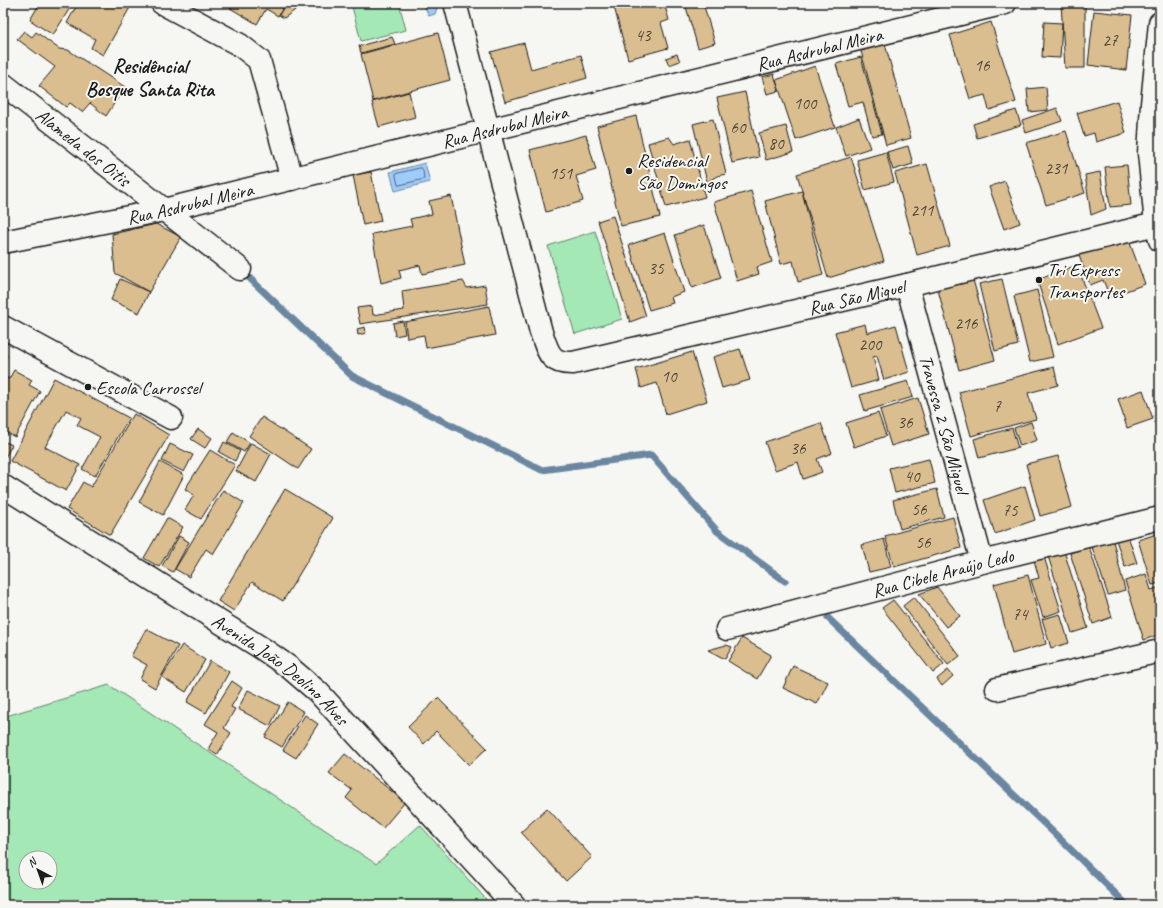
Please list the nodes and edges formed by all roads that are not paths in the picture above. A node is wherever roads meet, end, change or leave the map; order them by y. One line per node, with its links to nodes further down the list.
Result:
1 (162, 3): 7 (street)
2 (455, 3): 6 (street)
3 (1005, 3): 6 (street, Rua Asdrubal Meira)
4 (1160, 23): 9 (street)
5 (3, 84): 8 (street, Alameda dos Oitis)
6 (488, 130): 7 (street, Rua Asdrubal Meira); 12 (street, Rua São Miguel)
7 (292, 179): 8 (street, Rua Asdrubal Meira)
8 (164, 210): 10 (street, Rua Asdrubal Meira); 11 (street, Alameda dos Oitis)
9 (1158, 232): 12 (street, Rua São Miguel)
10 (3, 242)
11 (240, 269)
12 (908, 285): 17 (street, Travessa 2 São Miguel)
13 (3, 327): 14 (street)
14 (171, 418)
15 (3, 486): 21 (street, Avenida João Deolino Alves)
16 (1160, 518): 17 (street, Rua Cibele Araújo Ledo)
17 (982, 562): 18 (street, Rua Cibele Araújo Ledo)
18 (727, 629)
19 (1160, 651): 20 (street)
20 (997, 689)
21 (514, 905)

